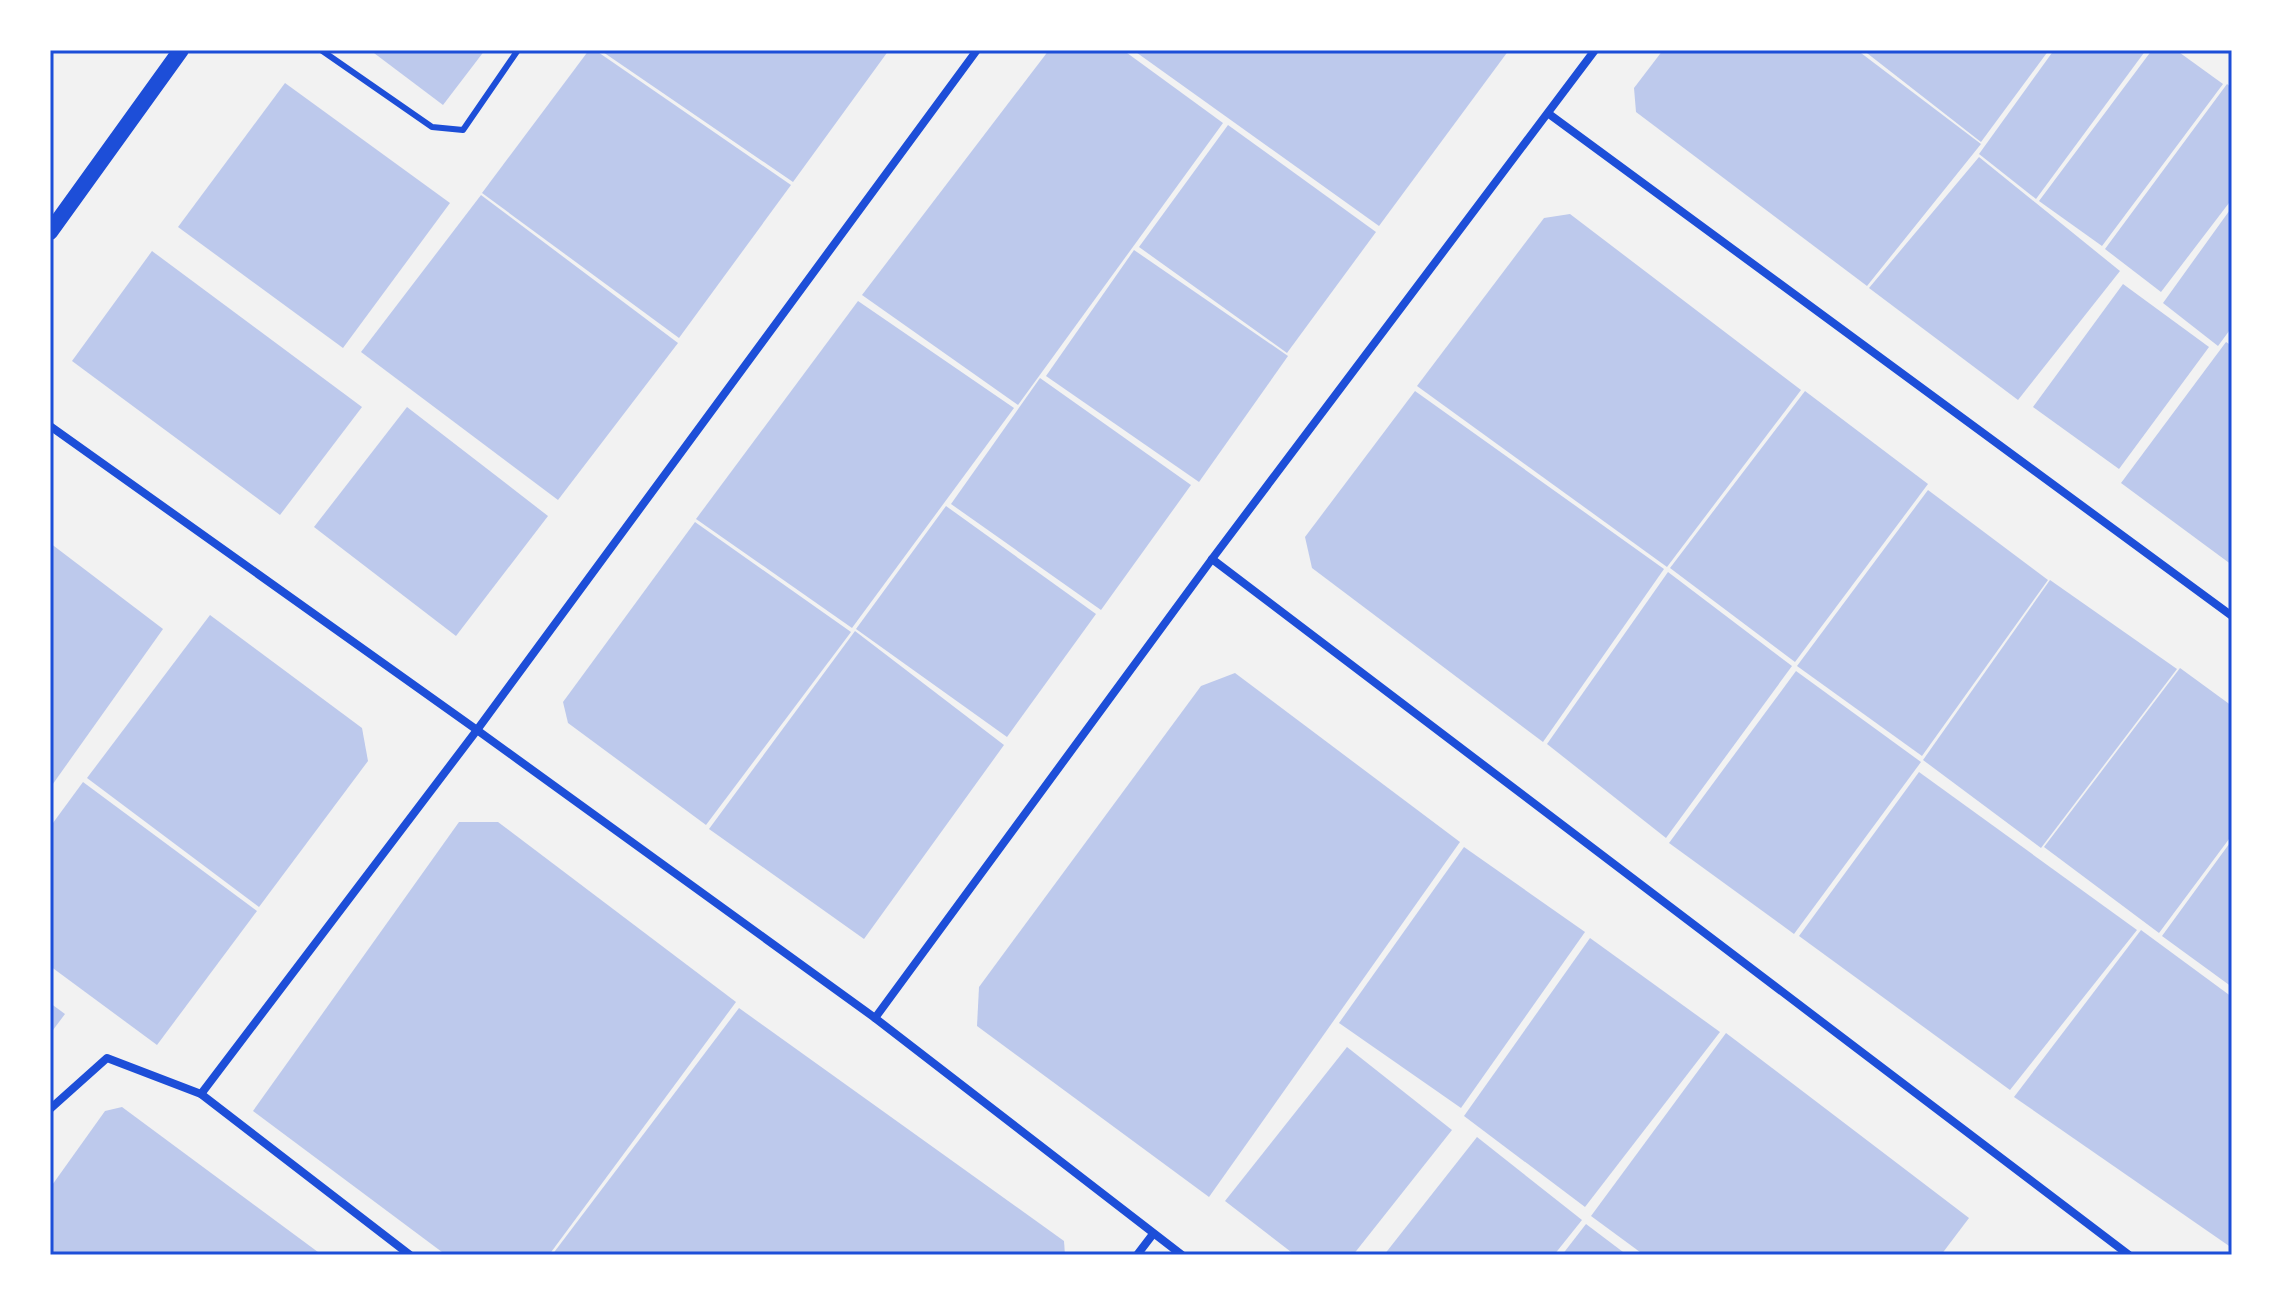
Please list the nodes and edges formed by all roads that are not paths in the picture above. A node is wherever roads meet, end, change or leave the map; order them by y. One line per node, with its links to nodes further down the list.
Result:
1 (181, 50): 7 (main road)
2 (321, 50): 3 (lane)
3 (518, 50)
4 (977, 50): 11 (street)
5 (1595, 50): 6 (street)
6 (1549, 114): 9 (street); 10 (street)
7 (50, 232)
8 (50, 426): 11 (street)
9 (1212, 559): 12 (street); 19 (street)
10 (2232, 616)
11 (477, 730): 12 (street); 13 (street)
12 (875, 1018): 15 (street)
13 (201, 1094): 14 (street); 16 (street)
14 (50, 1109)
15 (1153, 1234): 17 (street); 18 (street)
16 (410, 1255)
17 (1137, 1255)
18 (1182, 1255)
19 (2129, 1255)

